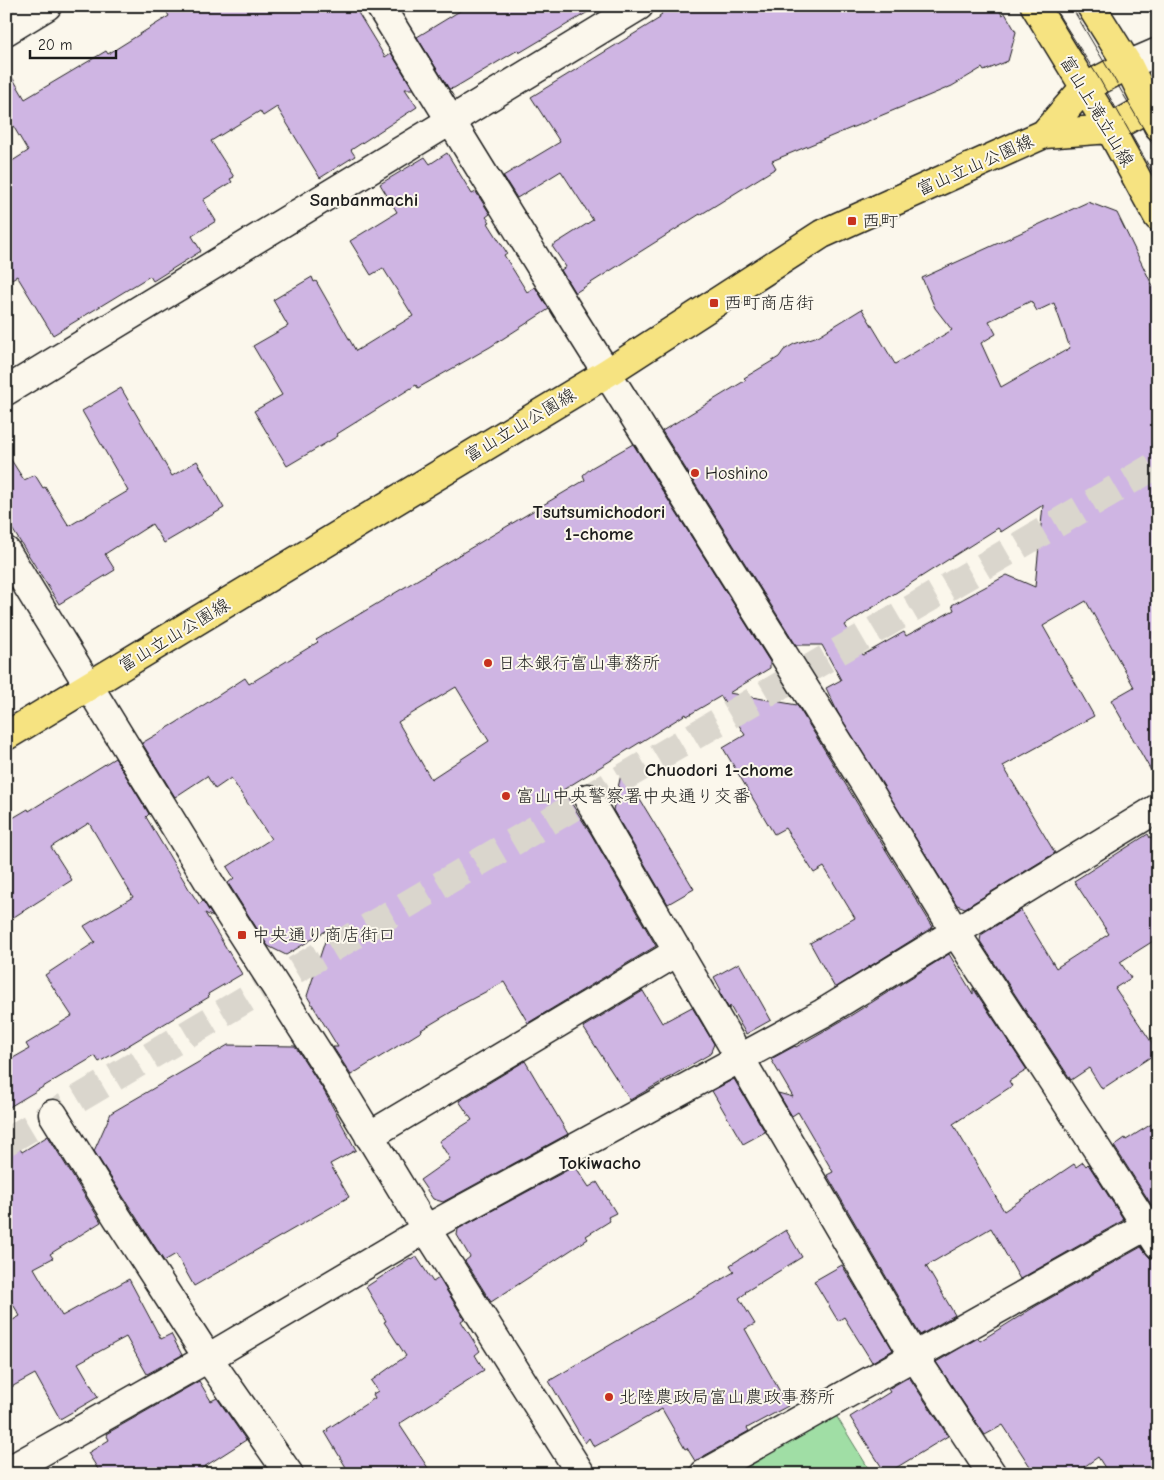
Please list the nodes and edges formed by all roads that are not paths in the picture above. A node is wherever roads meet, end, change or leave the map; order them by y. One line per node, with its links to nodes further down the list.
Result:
1 (47, 6): 6 (street)
2 (380, 6): 11 (street)
3 (639, 6): 11 (street)
4 (1036, 6): 9 (main road, 富山上滝立山線)
5 (1090, 6): 8 (main road)
6 (6, 30)
7 (1158, 52): 8 (street)
8 (1128, 65): 9 (main road, 富山立山公園線); 10 (main road)
9 (1084, 88): 12 (main road, 富山上滝立山線); 13 (main road, 富山立山公園線)
10 (1155, 112): 12 (main road, 富山立山公園線)
11 (450, 120): 15 (street); 16 (street)
12 (1110, 129): 13 (main road, 富山立山公園線); 14 (main road, 富山上滝立山線)
13 (1044, 134): 15 (main road, 富山立山公園線)
14 (1158, 217)
15 (607, 373): 18 (main road, 富山立山公園線); 22 (street)
16 (6, 391)
17 (6, 552): 18 (street)
18 (88, 687): 19 (main road, 富山立山公園線); 26 (street)
19 (6, 736)
20 (588, 798): 23 (street)
21 (1158, 809): 22 (street)
22 (956, 933): 24 (street); 28 (street)
23 (679, 951): 24 (street); 26 (street)
24 (739, 1058): 27 (street); 29 (street)
25 (52, 1114): 30 (street)
26 (369, 1136): 27 (street)
27 (426, 1229): 30 (street); 33 (street)
28 (1152, 1235): 29 (street)
29 (914, 1356): 34 (street); 35 (street)
30 (208, 1358): 31 (street); 32 (street)
31 (6, 1472)
32 (289, 1474)
33 (582, 1474)
34 (704, 1474)
35 (992, 1474)

